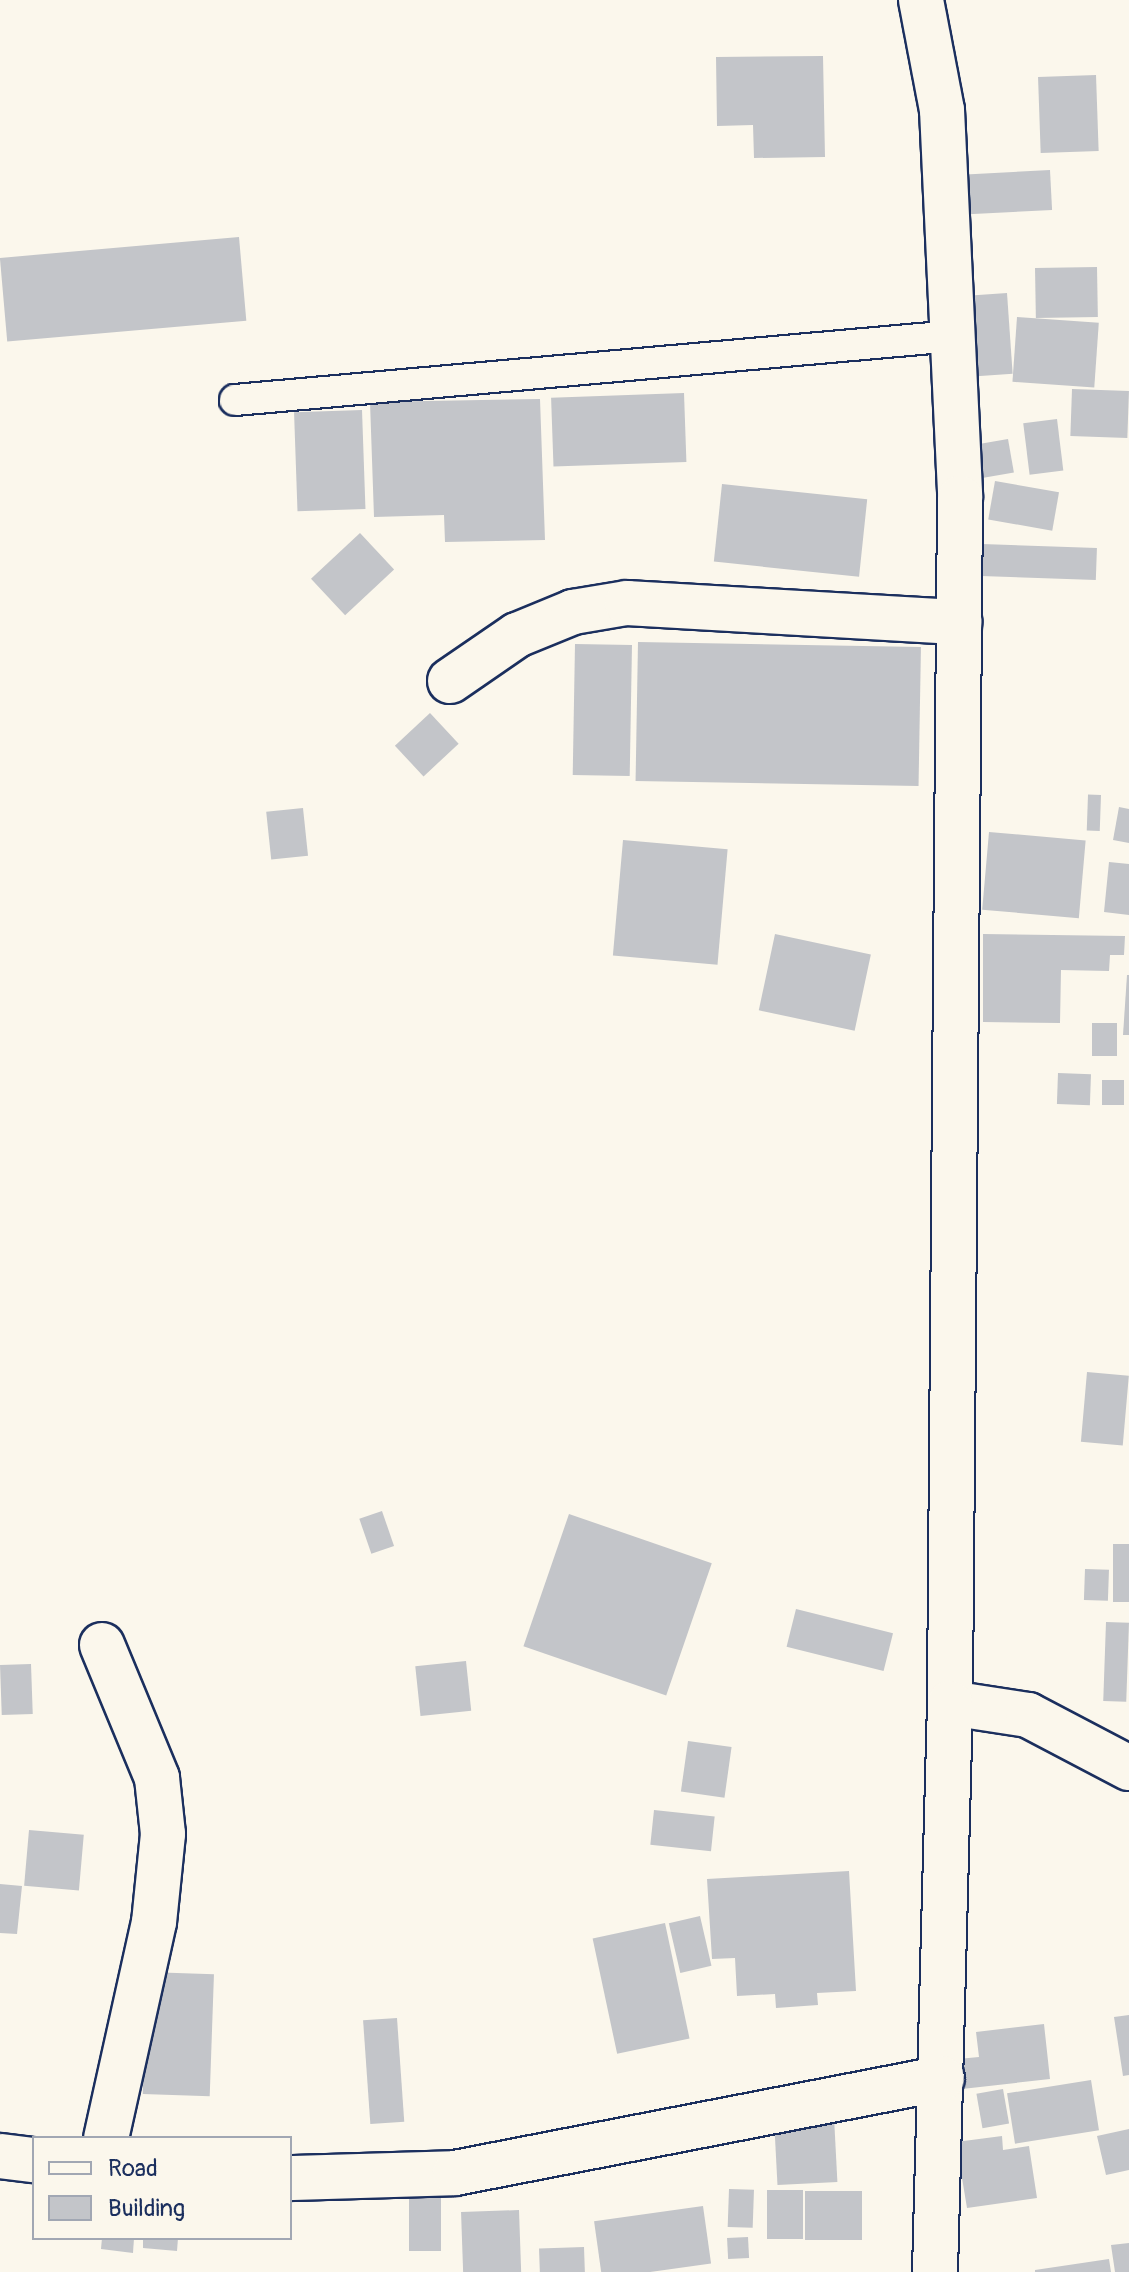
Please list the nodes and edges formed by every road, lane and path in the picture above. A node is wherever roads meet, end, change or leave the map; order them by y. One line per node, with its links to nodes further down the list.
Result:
1 (921, 0): 2 (street)
2 (953, 336): 3 (lane); 4 (street)
3 (235, 400)
4 (959, 622): 5 (street); 7 (street)
5 (450, 681)
6 (102, 1645): 10 (street)
7 (950, 1703): 8 (street); 9 (street)
8 (1129, 1768)
9 (942, 2078): 13 (street); 14 (street)
10 (106, 2136)
11 (0, 2156): 12 (street)
12 (32, 2160)
13 (292, 2178)
14 (935, 2272)

